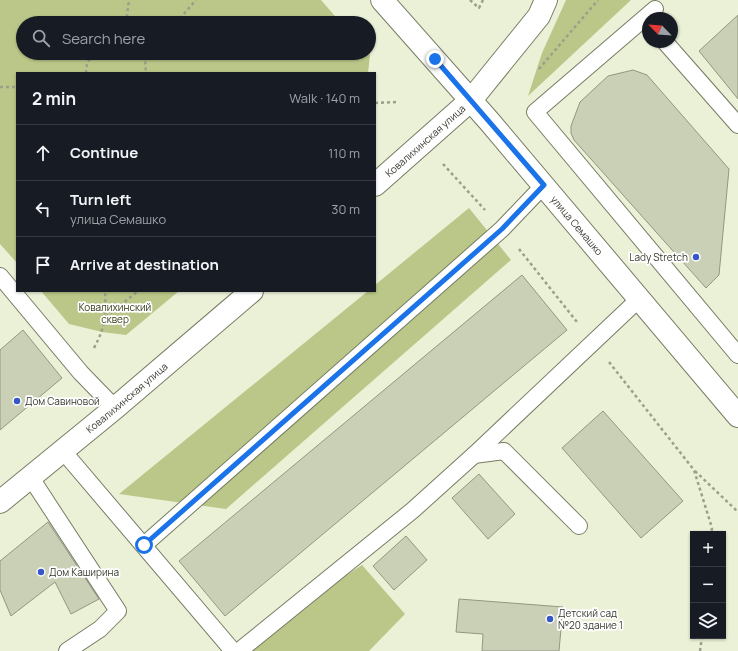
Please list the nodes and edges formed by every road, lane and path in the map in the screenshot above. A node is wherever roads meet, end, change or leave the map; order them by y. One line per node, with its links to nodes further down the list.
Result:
1 (129, 0): 9 (path)
2 (196, 0): 10 (path)
3 (382, 0): 19 (street, улица Семашко)
4 (470, 0): 5 (path)
5 (483, 0)
6 (546, 0): 19 (street, Ковалихинская улица)
7 (598, 0): 14 (path)
8 (658, 9): 32 (lane)
9 (127, 16)
10 (182, 16)
11 (670, 48): 22 (lane)
12 (89, 60): 15 (path)
13 (145, 60): 16 (path)
14 (539, 69)
15 (86, 72)
16 (146, 72)
17 (0, 87): 18 (path)
18 (16, 87)
19 (471, 100): 23 (street, Ковалихинская улица); 24 (street, улица Семашко)
20 (397, 102): 21 (path)
21 (376, 103)
22 (738, 125)
23 (376, 184)
24 (544, 185): 30 (street, улица Семашко); 43 (lane)
25 (0, 276): 26 (lane)
26 (6, 292): 33 (lane)
27 (105, 292): 31 (path)
28 (137, 292): 31 (path)
29 (251, 292): 34 (street, Ковалихинская улица)
30 (639, 299): 35 (street, улица Семашко); 37 (lane)
31 (106, 317): 33 (path)
32 (738, 355)
33 (81, 373): 34 (lane)
34 (115, 408): 36 (street, Ковалихинская улица)
35 (738, 416)
36 (63, 451): 39 (street, Ковалихинская улица); 43 (lane)
37 (474, 455): 42 (lane); 47 (lane)
38 (694, 470): 41 (path)
39 (31, 478): 40 (street, Ковалихинская улица); 45 (lane)
40 (0, 502)
41 (738, 512)
42 (579, 526)
43 (144, 545): 46 (lane)
44 (702, 639): 48 (path)
45 (67, 651)
46 (233, 651)
47 (240, 651)
48 (700, 651)

